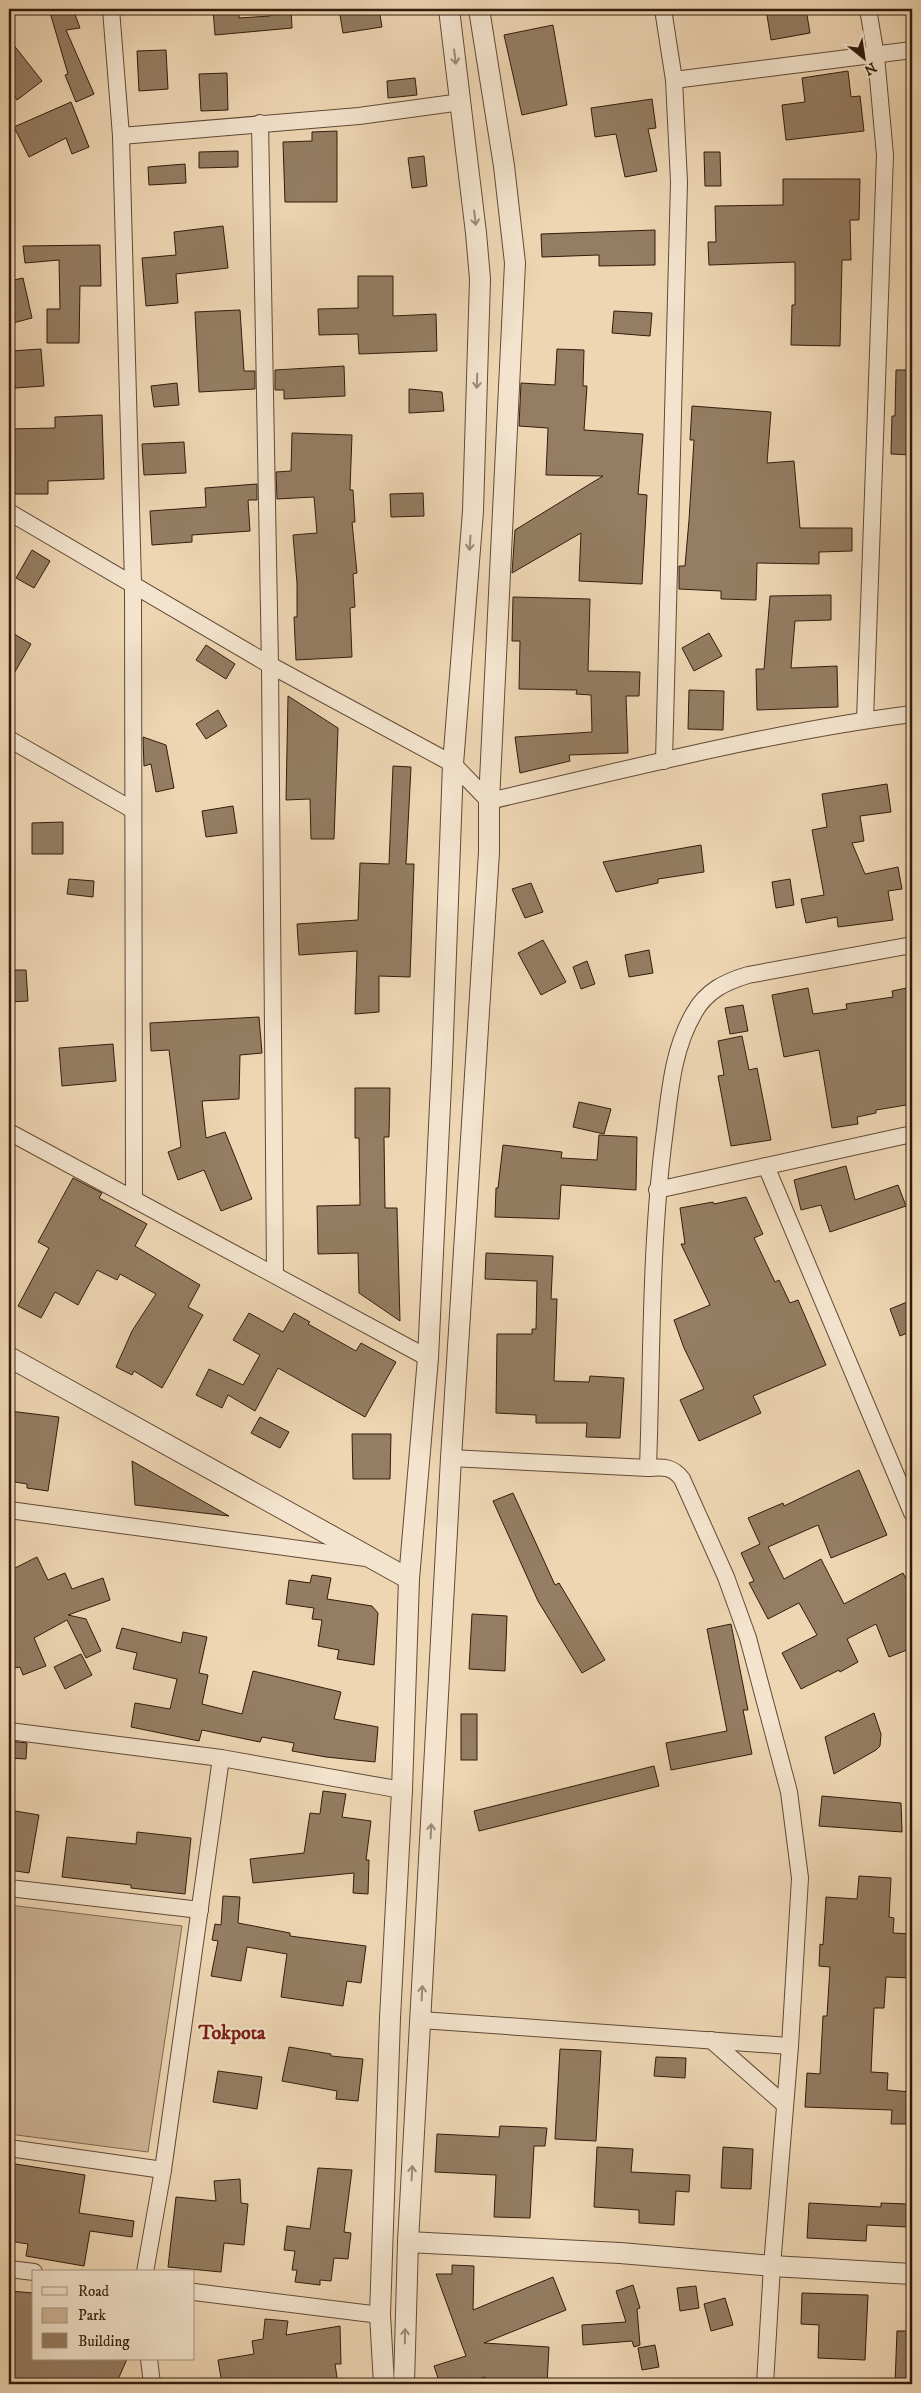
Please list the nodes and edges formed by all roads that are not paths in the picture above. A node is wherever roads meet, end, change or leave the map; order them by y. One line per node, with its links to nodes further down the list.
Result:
1 (111, 9): 11 (street)
2 (448, 9): 9 (street, one-way to 9)
3 (479, 9): 20 (street)
4 (663, 9): 8 (street)
5 (868, 9): 7 (street)
6 (912, 50): 7 (street)
7 (876, 56): 8 (street); 16 (street)
8 (674, 80): 18 (street)
9 (461, 102): 10 (street); 19 (street, one-way to 19)
10 (260, 123): 11 (street); 14 (street)
11 (121, 136): 13 (street)
12 (9, 512): 13 (street)
13 (133, 583): 14 (street); 21 (street)
14 (270, 665): 19 (street); 28 (street)
15 (912, 714): 16 (street)
16 (865, 720): 18 (street)
17 (9, 740): 21 (street)
18 (664, 761): 20 (street)
19 (453, 764): 20 (street); 30 (street)
20 (490, 802): 31 (street)
21 (133, 810): 27 (street)
22 (912, 945): 26 (street)
23 (9, 1132): 27 (street)
24 (912, 1134): 25 (street)
25 (766, 1166): 26 (street); 34 (street)
26 (657, 1190): 32 (street)
27 (134, 1199): 28 (street)
28 (275, 1274): 30 (street)
29 (9, 1356): 35 (street)
30 (428, 1358): 36 (street)
31 (452, 1458): 32 (street); 42 (street, one-way to 31)
32 (648, 1468): 44 (street)
33 (9, 1510): 35 (street)
34 (912, 1513)
35 (373, 1558): 36 (street)
36 (409, 1579): 39 (street)
37 (9, 1731): 38 (street)
38 (220, 1758): 39 (street); 41 (street)
39 (402, 1790): 55 (street)
40 (9, 1888): 41 (street)
41 (200, 1910): 47 (street)
42 (421, 2020): 43 (street); 48 (street, one-way to 42)
43 (711, 2040): 44 (street); 45 (street)
44 (790, 2046): 45 (street)
45 (785, 2105): 49 (street)
46 (9, 2148): 47 (street)
47 (163, 2170): 51 (street)
48 (408, 2242): 49 (street); 59 (street, one-way to 48)
49 (772, 2266): 53 (street); 60 (street)
50 (9, 2269): 52 (street)
51 (145, 2270)
52 (32, 2272)
53 (912, 2274)
54 (195, 2292): 55 (street)
55 (380, 2315): 58 (street)
56 (149, 2360): 57 (street)
57 (152, 2384)
58 (384, 2384)
59 (404, 2384)
60 (765, 2384)

